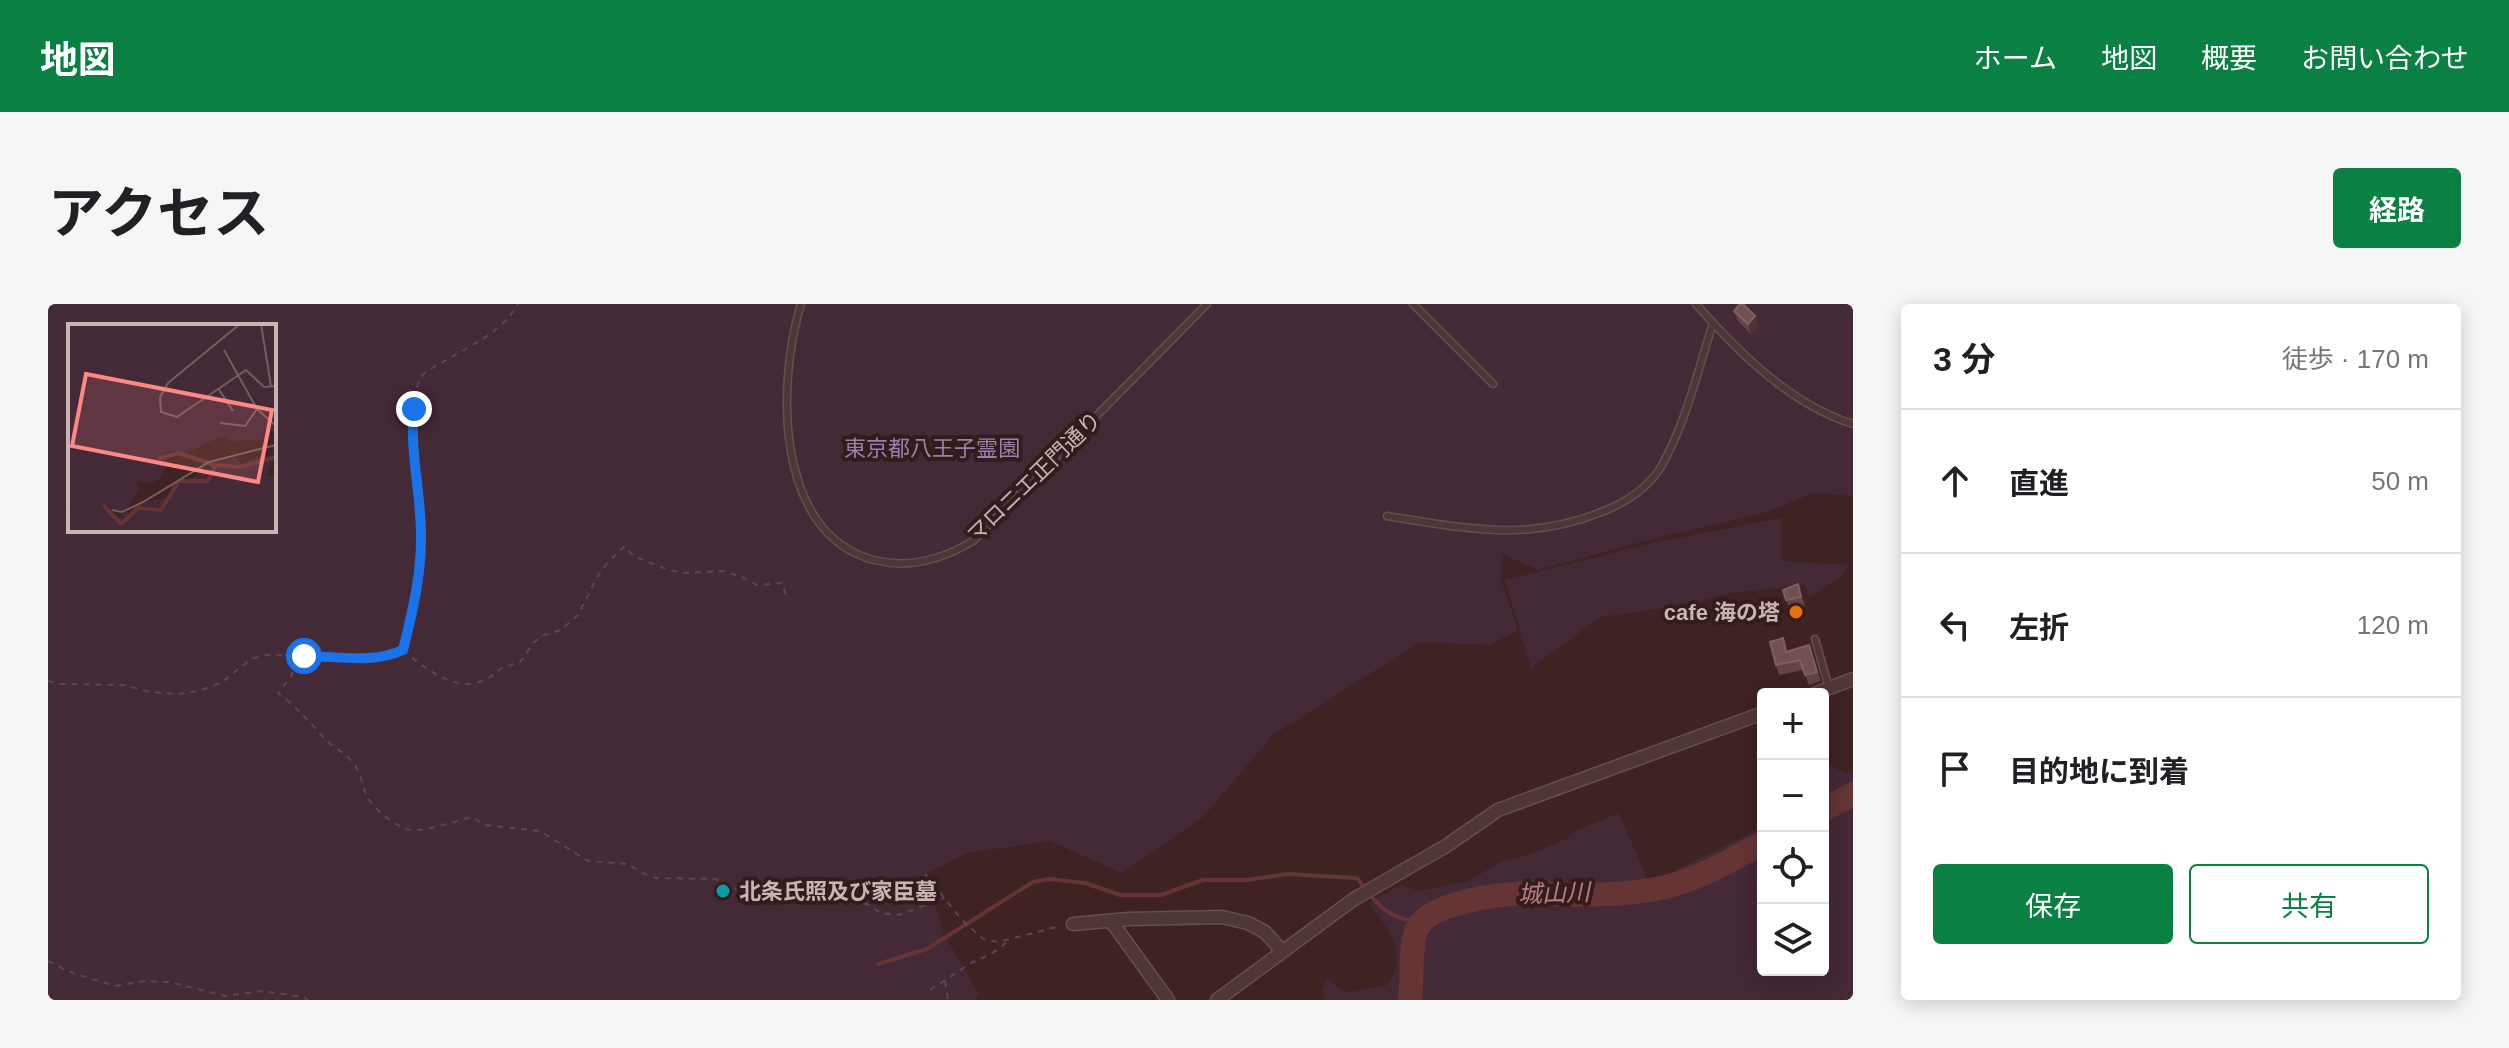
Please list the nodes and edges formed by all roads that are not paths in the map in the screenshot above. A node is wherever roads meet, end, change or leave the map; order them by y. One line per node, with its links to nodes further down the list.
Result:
1 (801, 304): 2 (lane, マロニエ正門通り)
2 (1207, 304)
3 (1413, 304): 6 (lane)
4 (1696, 304): 5 (lane)
5 (1713, 323): 7 (lane); 8 (lane)
6 (1493, 384)
7 (1853, 424)
8 (1387, 516)
9 (1815, 639): 11 (lane)
10 (1853, 679): 11 (street)
11 (1829, 688)
12 (1757, 715): 15 (street)
13 (1111, 921): 14 (street); 15 (street); 16 (street)
14 (1073, 924)
15 (1282, 951): 17 (street)
16 (1168, 1000)
17 (1217, 1000)

